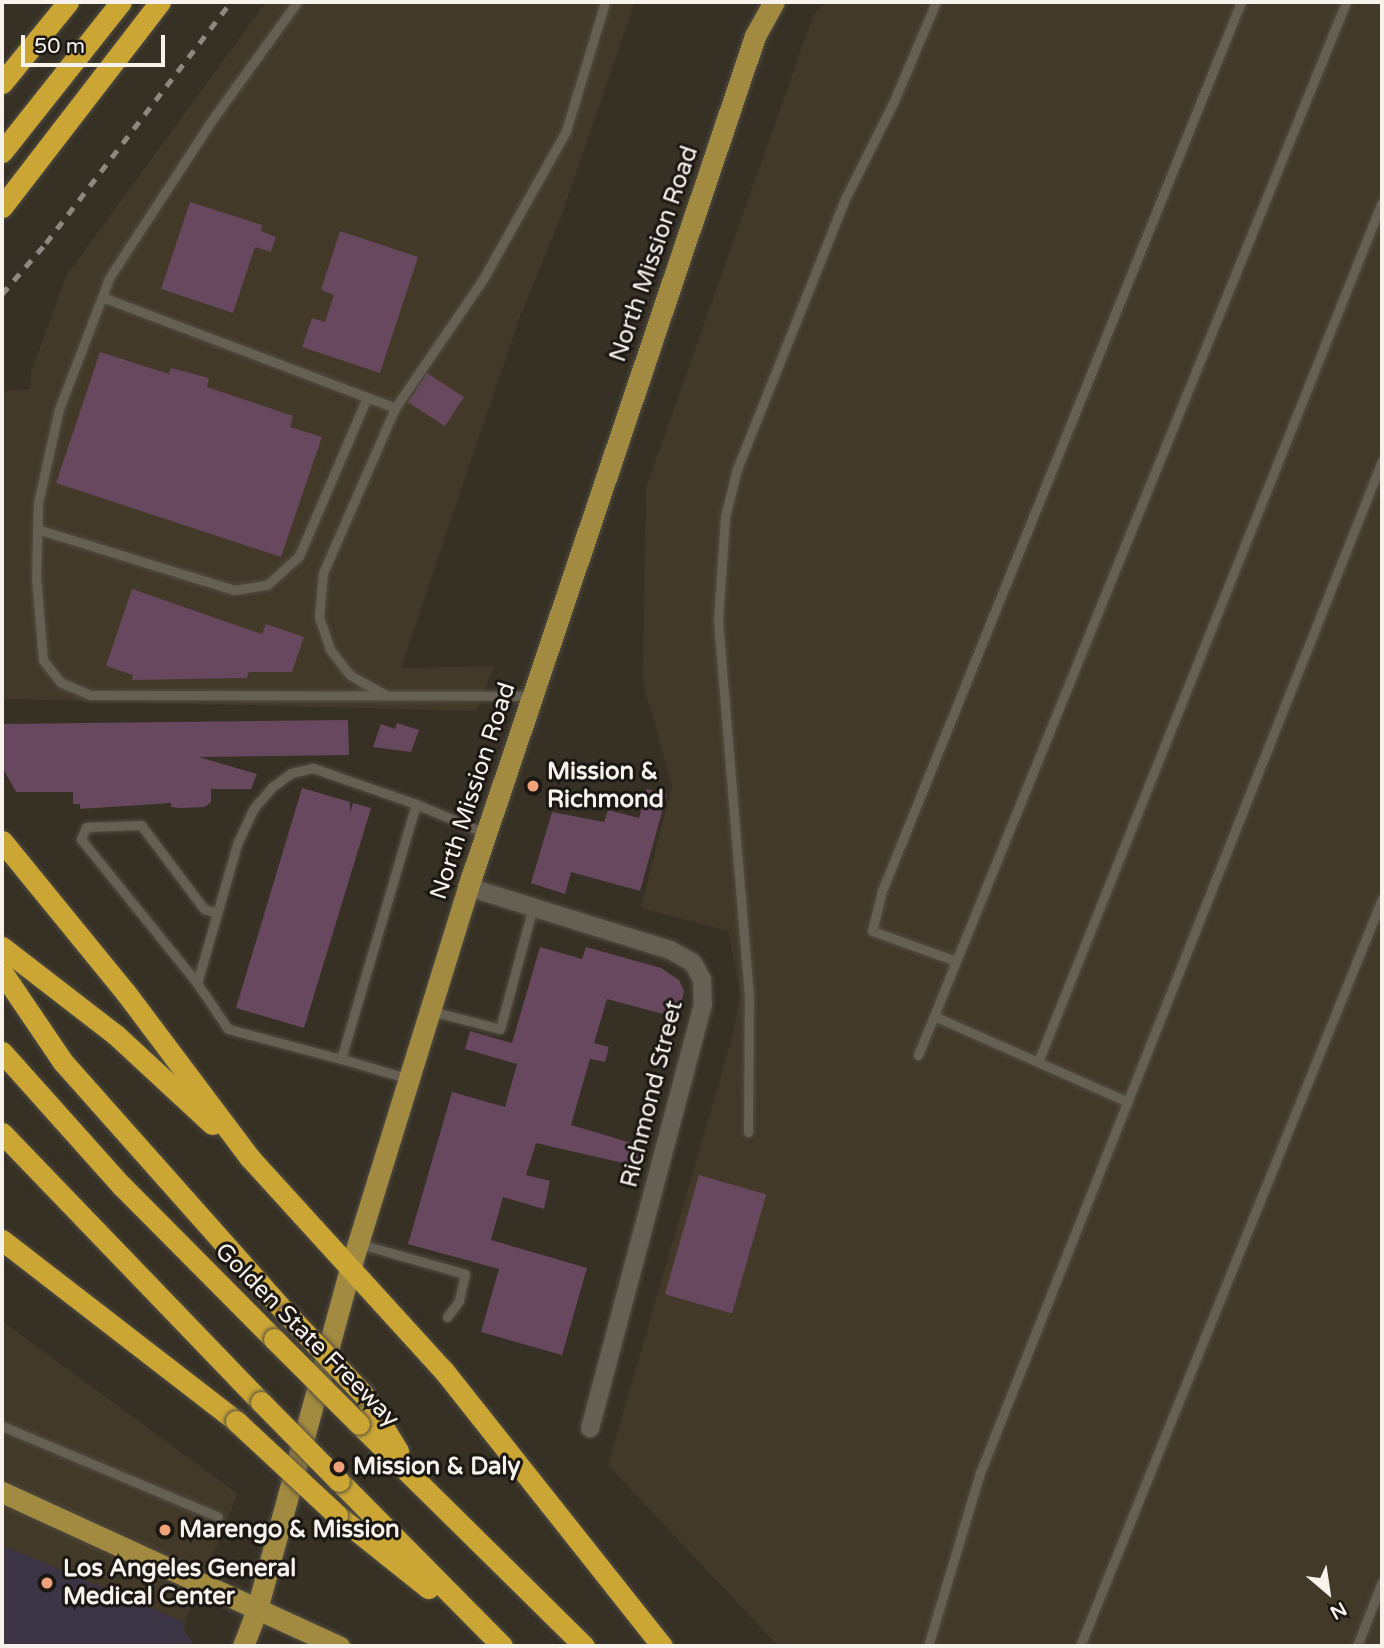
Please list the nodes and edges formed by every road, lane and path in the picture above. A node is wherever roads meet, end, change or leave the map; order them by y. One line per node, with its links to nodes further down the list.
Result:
1 (68, 2): 10 (highway)
2 (121, 2): 11 (highway)
3 (160, 2): 13 (highway)
4 (297, 2): 14 (lane)
5 (605, 2): 16 (lane)
6 (774, 2): 20 (main road, North Mission Road)
7 (936, 2): 40 (lane)
8 (1241, 2): 29 (lane)
9 (1346, 2): 29 (lane)
10 (2, 83)
11 (2, 152)
12 (1382, 202): 37 (lane)
13 (2, 207)
14 (102, 297): 15 (lane); 18 (lane)
15 (366, 400): 16 (lane); 18 (lane)
16 (395, 408): 19 (lane)
17 (1382, 461): 39 (lane)
18 (37, 529): 19 (lane)
19 (389, 696): 20 (lane)
20 (532, 696): 22 (main road, North Mission Road)
21 (416, 804): 22 (lane); 27 (lane); 36 (lane)
22 (487, 834): 24 (main road, North Mission Road)
23 (2, 841): 42 (highway)
24 (468, 887): 26 (street, Richmond Street); 32 (main road, North Mission Road)
25 (1382, 899): 60 (lane)
26 (533, 907): 32 (lane); 48 (street, Richmond Street)
27 (217, 913): 31 (lane); 31 (lane)
28 (2, 947): 42 (highway)
29 (956, 961): 33 (lane)
30 (2, 972): 49 (highway, bridge)
31 (197, 984): 36 (lane)
32 (430, 1011): 38 (main road, North Mission Road)
33 (934, 1016): 35 (lane); 37 (lane)
34 (2, 1052): 49 (highway, Golden State Freeway, bridge)
35 (918, 1055)
36 (341, 1059): 38 (lane)
37 (1038, 1062): 39 (lane)
38 (410, 1079): 44 (main road, North Mission Road)
39 (1128, 1102): 59 (lane)
40 (748, 1132)
41 (2, 1133): 56 (highway, bridge)
42 (250, 1158): 45 (highway)
43 (2, 1240): 56 (highway, bridge)
44 (358, 1243): 45 (main road, North Mission Road); 46 (lane)
45 (349, 1269): 53 (main road, North Mission Road); 58 (highway)
46 (447, 1317)
47 (2, 1426): 51 (lane)
48 (590, 1428)
49 (413, 1477): 57 (highway, Golden State Freeway)
50 (2, 1492): 53 (main road)
51 (218, 1517)
52 (1382, 1582): 61 (lane)
53 (257, 1609): 54 (main road); 55 (main road, North Mission Road)
54 (329, 1644)
55 (243, 1646)
56 (501, 1646)
57 (584, 1646)
58 (662, 1646)
59 (928, 1646)
60 (1080, 1646)
61 (1357, 1646)

